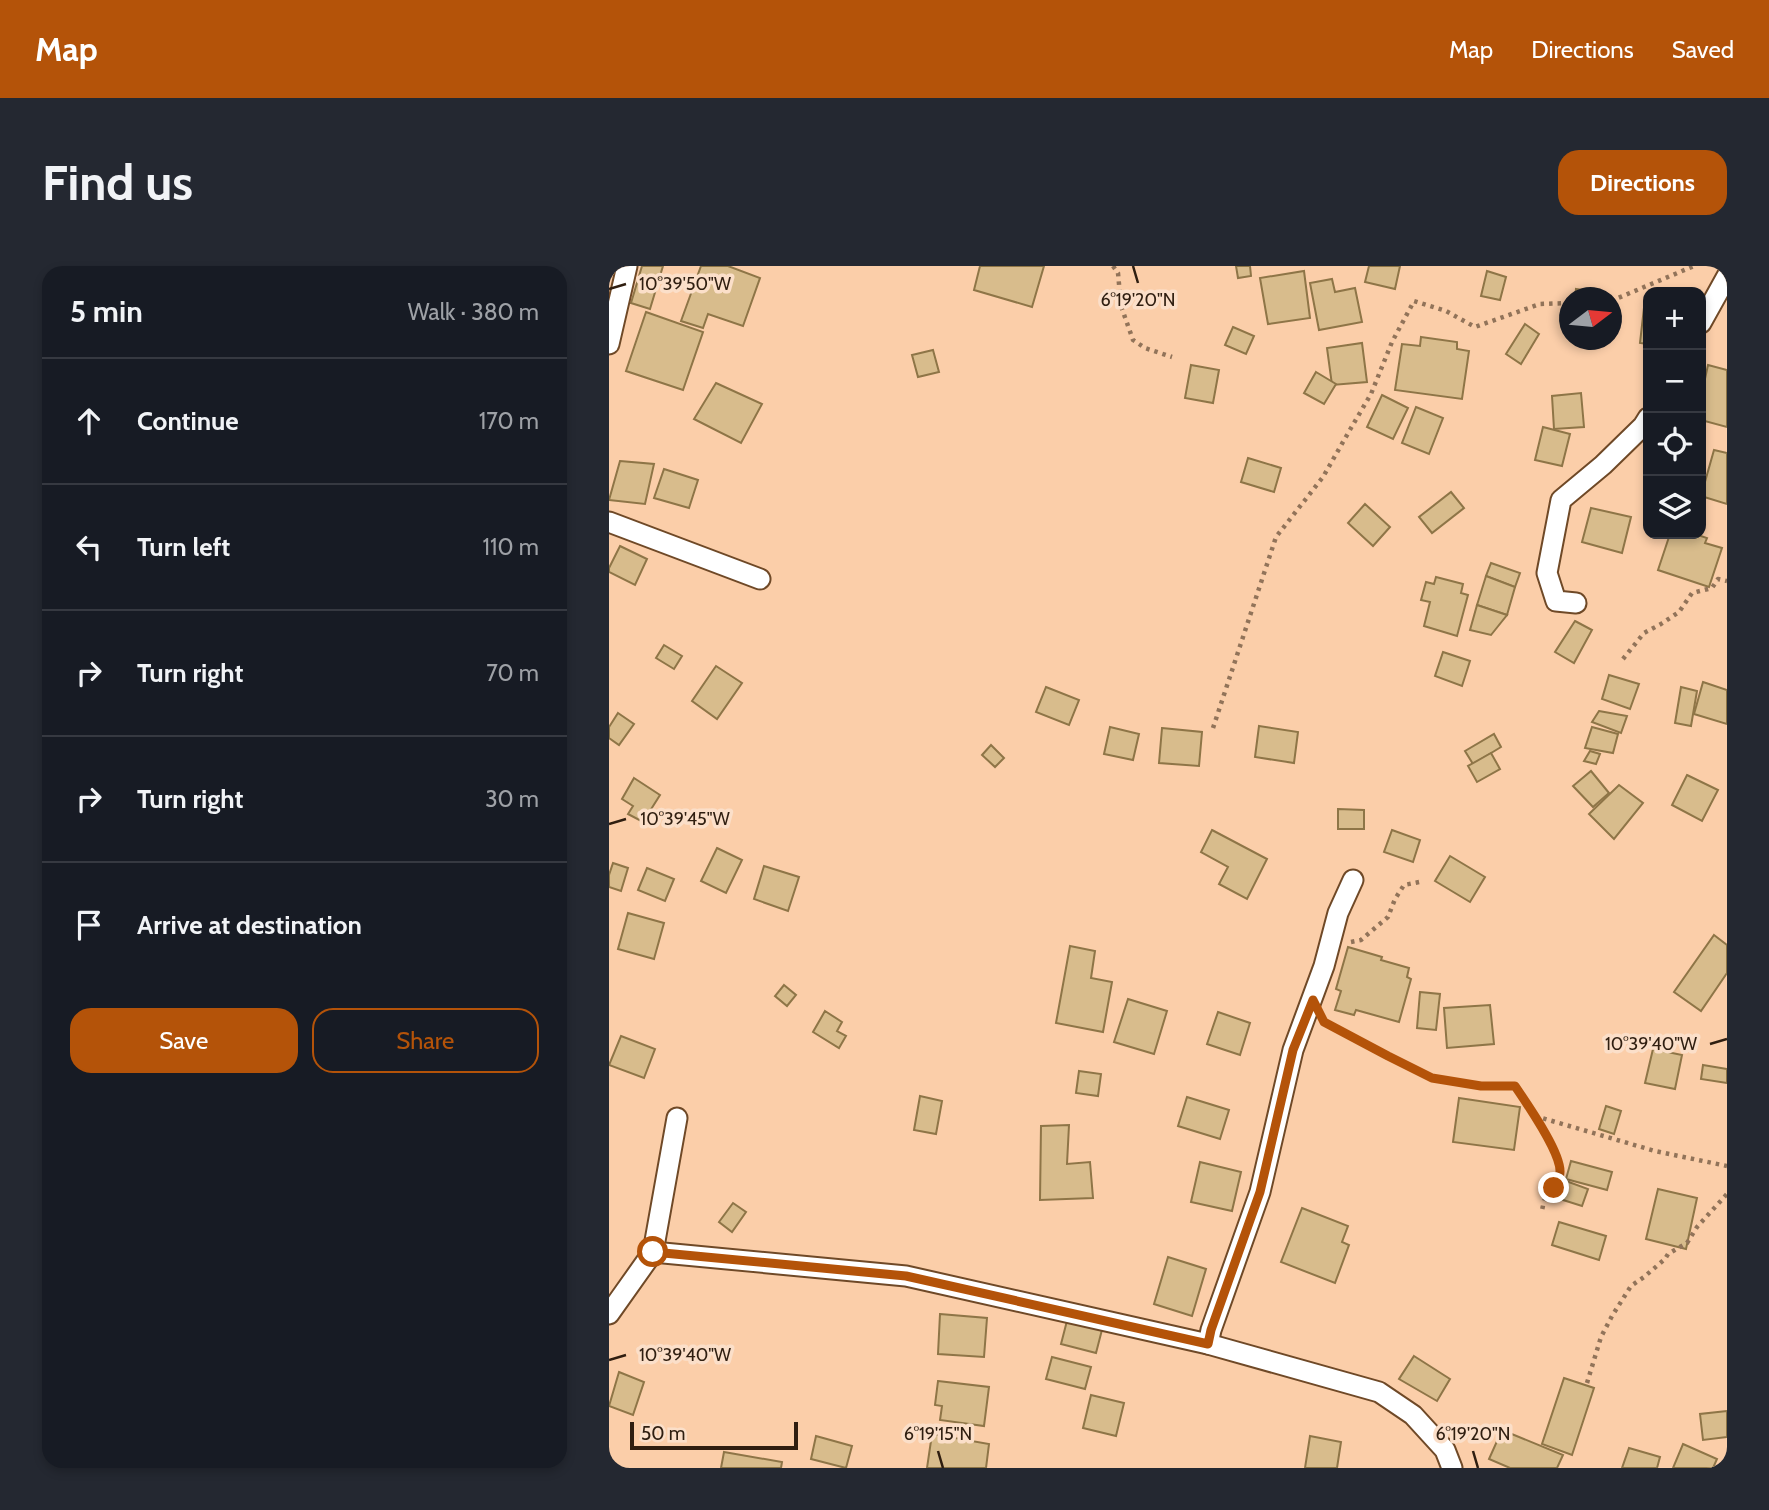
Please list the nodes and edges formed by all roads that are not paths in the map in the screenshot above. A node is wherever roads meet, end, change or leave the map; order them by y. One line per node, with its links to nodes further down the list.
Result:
1 (627, 266): 4 (street)
2 (1727, 276): 3 (street)
3 (1706, 311)
4 (609, 344)
5 (1643, 426): 8 (street)
6 (609, 523): 7 (street)
7 (760, 579)
8 (1576, 603)
9 (1353, 880): 13 (street)
10 (677, 1118): 11 (street)
11 (653, 1252): 12 (street); 13 (street)
12 (609, 1314)
13 (1208, 1344): 14 (street)
14 (1451, 1468)

